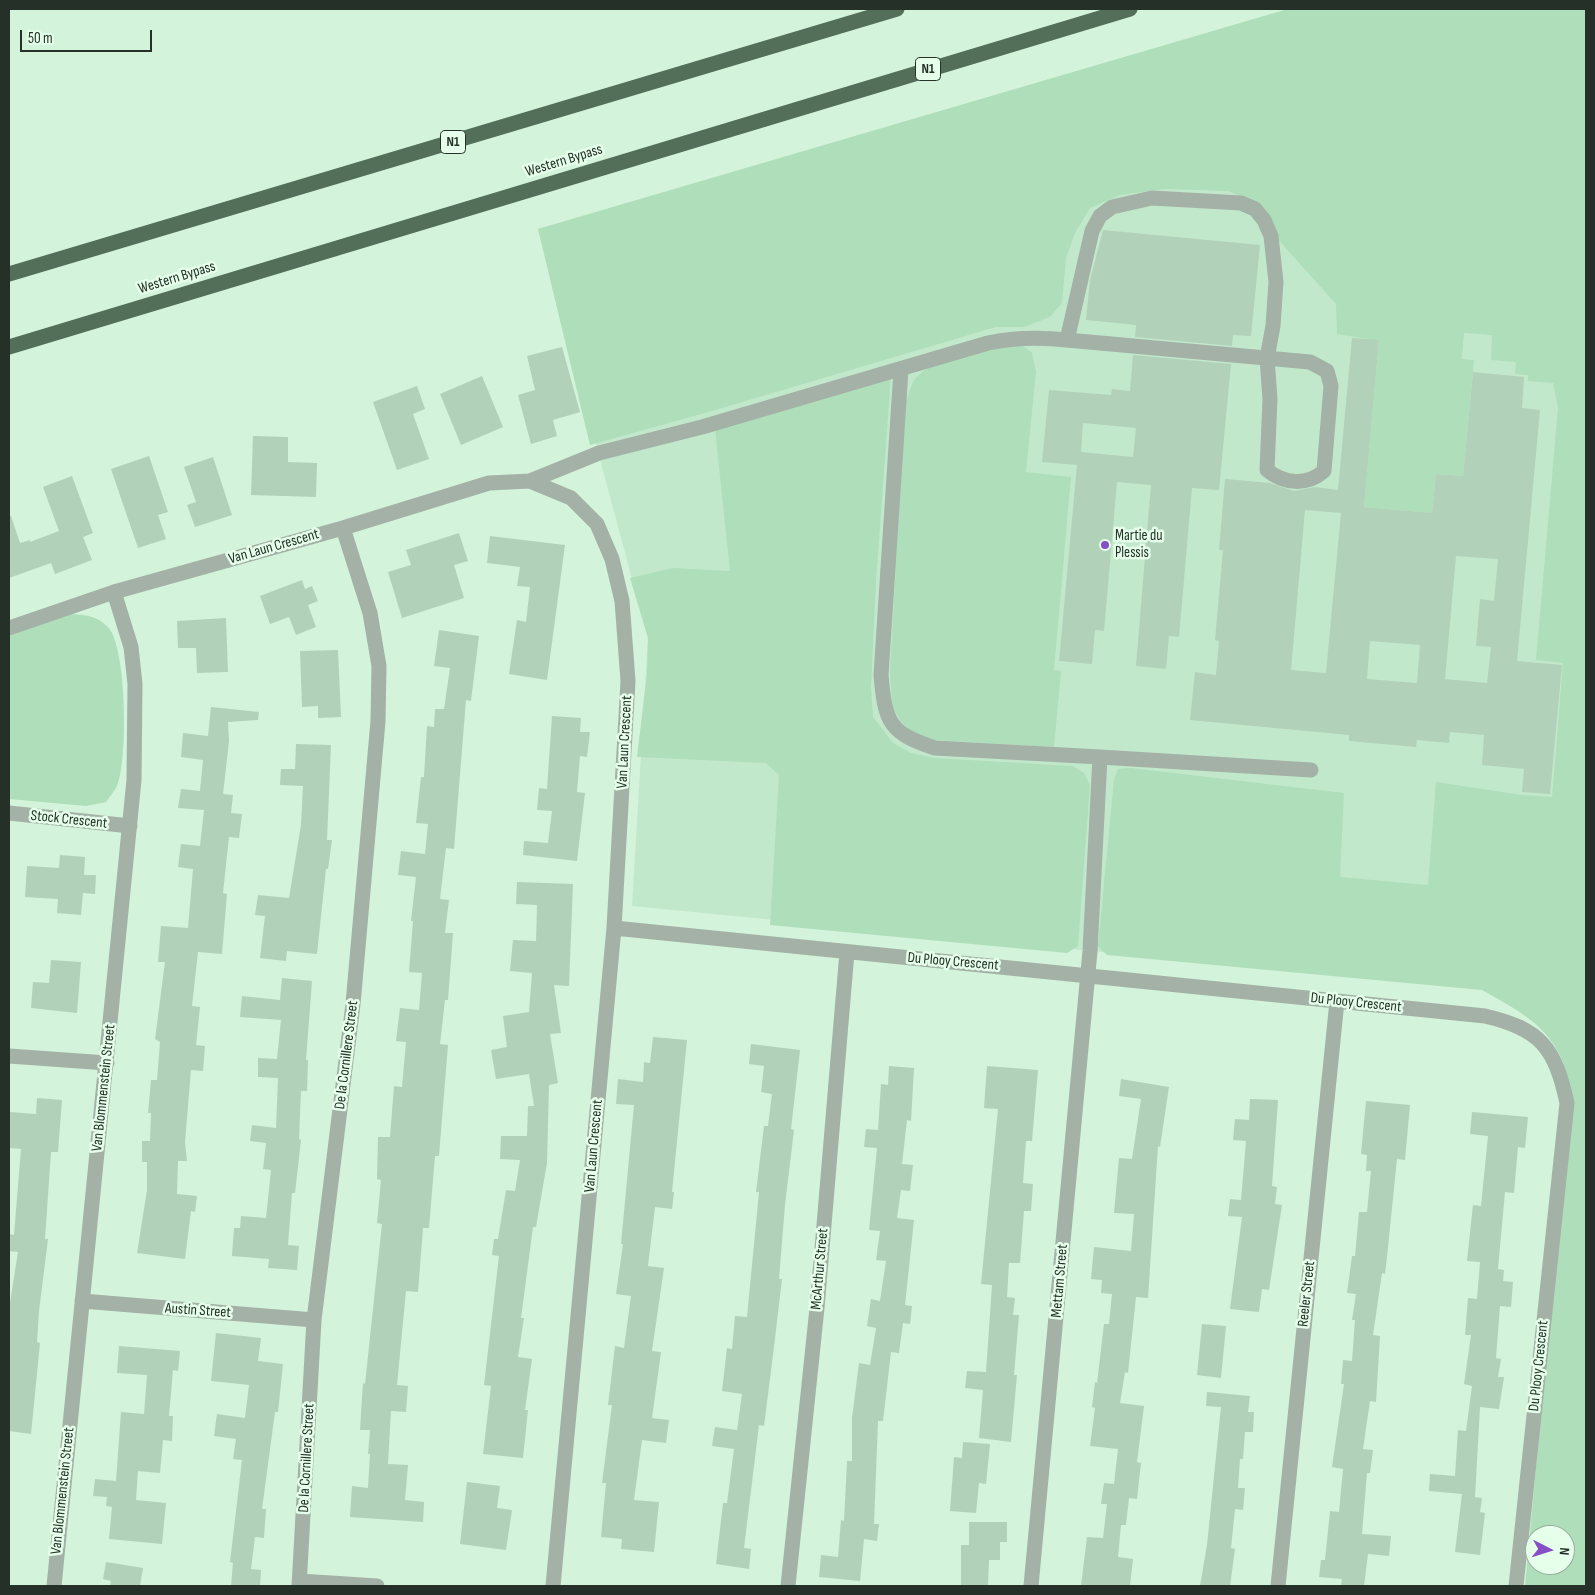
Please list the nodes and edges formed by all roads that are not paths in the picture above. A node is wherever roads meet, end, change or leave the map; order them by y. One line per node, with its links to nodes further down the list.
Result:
1 (898, 9): 3 (highway, N1)
2 (1130, 9): 5 (highway, Western Bypass / N1)
3 (9, 274)
4 (1067, 340): 6 (street); 6 (street); 7 (street)
5 (9, 346)
6 (1267, 358): 6 (street)
7 (901, 370): 8 (street); 12 (street)
8 (530, 481): 9 (street, Van Laun Crescent); 16 (street, Van Laun Crescent)
9 (343, 528): 10 (street, Van Laun Crescent); 23 (street, De la Cornillere Street)
10 (114, 592): 11 (street, Van Laun Crescent); 15 (street, Van Blommenstein Street)
11 (9, 628)
12 (1100, 757): 13 (street); 18 (street, Mettam Street)
13 (1311, 770)
14 (9, 813): 15 (street, Stock Crescent)
15 (130, 826): 21 (street, Van Blommenstein Street)
16 (614, 928): 17 (street, Du Plooy Crescent); 27 (street, Van Laun Crescent)
17 (846, 952): 18 (street, Du Plooy Crescent); 28 (street, McArthur Street)
18 (1086, 975): 19 (street, Du Plooy Crescent); 29 (street, Mettam Street)
19 (1337, 1001): 30 (street, Reeler Street); 31 (street, Du Plooy Crescent)
20 (9, 1056): 21 (street)
21 (107, 1063): 22 (street, Van Blommenstein Street)
22 (82, 1301): 23 (street, Austin Street); 25 (street, Van Blommenstein Street)
23 (314, 1320): 24 (street, De la Cornillere Street)
24 (300, 1584): 26 (street)
25 (54, 1586)
26 (377, 1586)
27 (553, 1586)
28 (788, 1586)
29 (1031, 1586)
30 (1278, 1586)
31 (1516, 1586)

